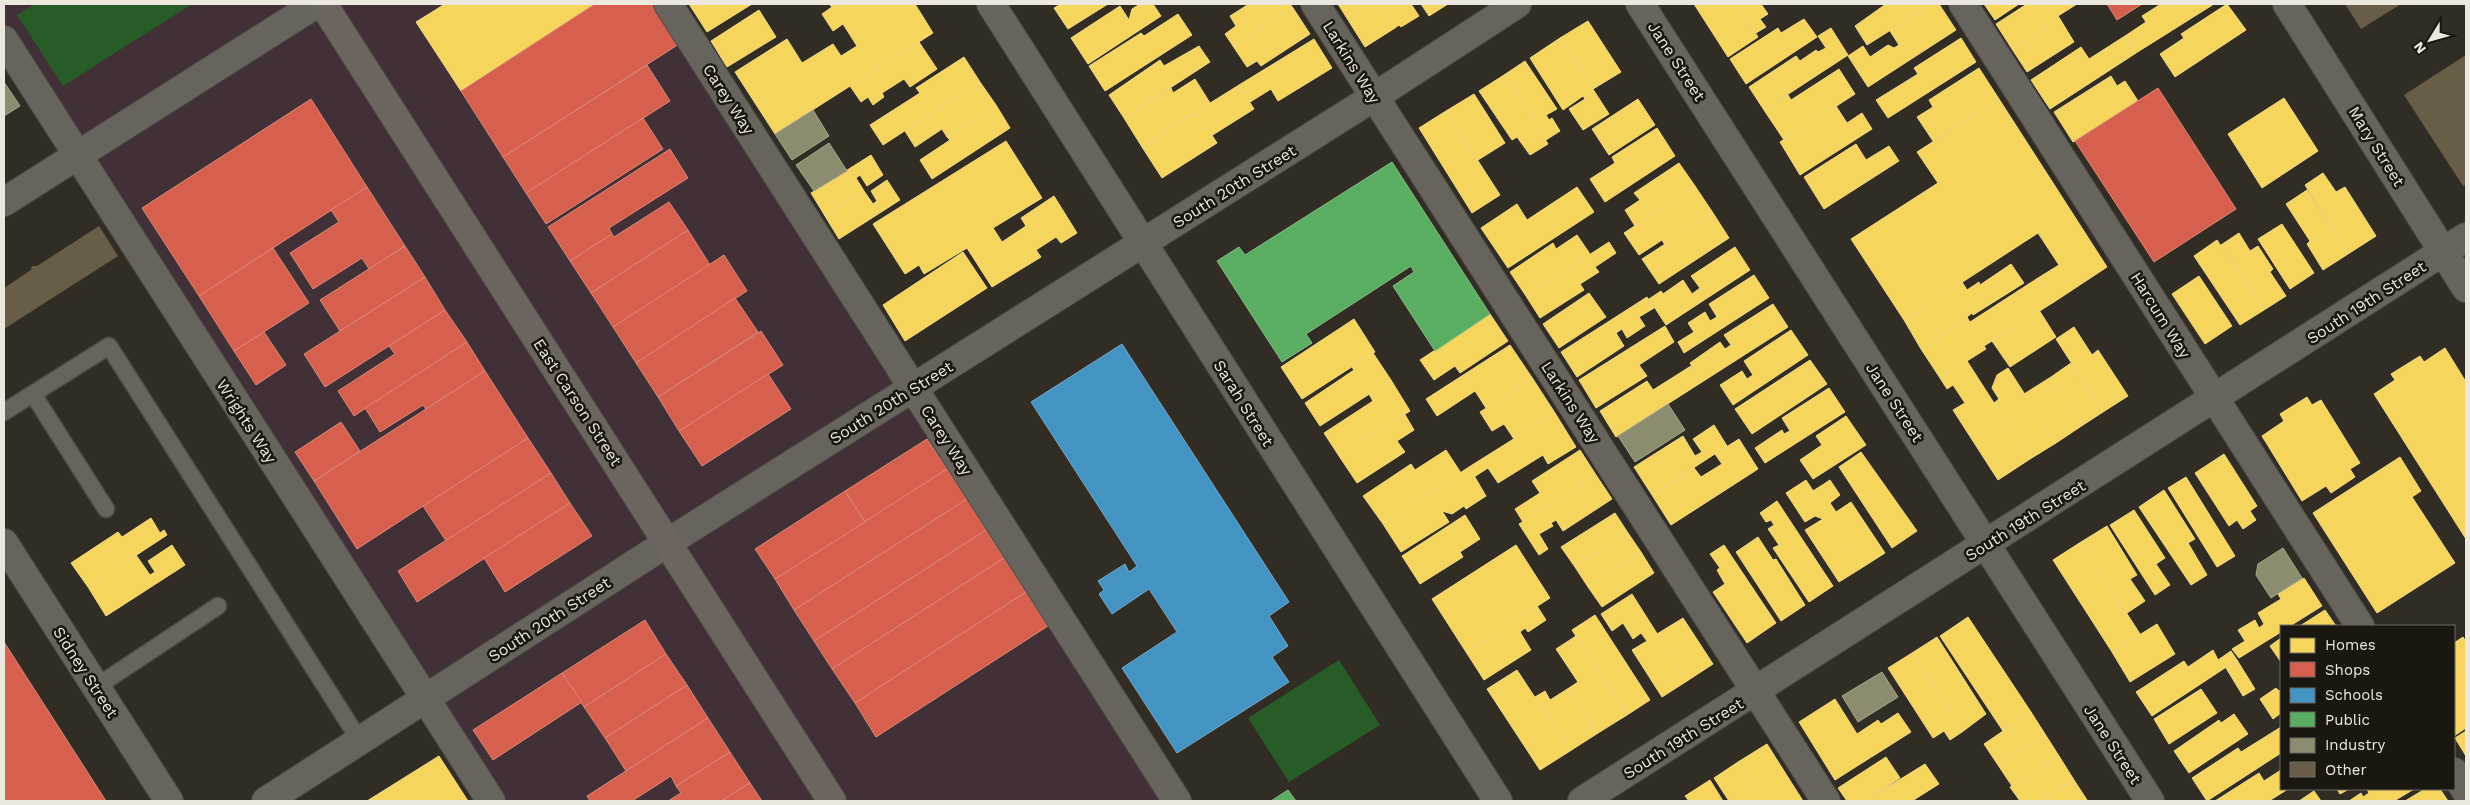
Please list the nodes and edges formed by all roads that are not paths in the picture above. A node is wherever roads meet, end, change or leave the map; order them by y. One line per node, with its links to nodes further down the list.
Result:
1 (316, 4): 12 (street)
2 (323, 4): 24 (main road, East Carson Street)
3 (668, 4): 18 (street, Carey Way)
4 (990, 4): 15 (street, Sarah Street)
5 (1315, 4): 11 (street, Larkins Way)
6 (1517, 4): 11 (street, South 20th Street)
7 (1640, 4): 25 (street, Jane Street)
8 (1962, 4): 20 (street, Harcum Way)
9 (2288, 4): 16 (street, Mary Street)
10 (4, 40): 12 (street, Wrights Way)
11 (1374, 97): 15 (street, South 20th Street); 29 (street, Larkins Way)
12 (77, 155): 13 (street); 30 (street, Wrights Way)
13 (4, 202)
14 (2466, 237): 16 (street, South 19th Street)
15 (1142, 243): 18 (street, South 20th Street); 39 (street, Sarah Street)
16 (2443, 252): 17 (street, Mary Street); 20 (street, South 19th Street)
17 (2466, 288)
18 (914, 389): 24 (street, South 20th Street); 38 (street, Carey Way)
19 (33, 394): 21 (lane); 22 (lane); 31 (lane)
20 (2214, 399): 25 (street, South 19th Street); 27 (street, Harcum Way)
21 (4, 412)
22 (106, 509)
23 (4, 543): 28 (street, Sidney Street)
24 (667, 543): 30 (street, South 20th Street); 37 (main road, East Carson Street)
25 (1986, 544): 29 (street, South 19th Street); 42 (street, Jane Street)
26 (218, 606): 28 (lane)
27 (2359, 625)
28 (96, 687): 34 (street, Sidney Street)
29 (1756, 692): 40 (street, South 19th Street); 41 (street, Larkins Way)
30 (424, 699): 31 (street, South 20th Street); 36 (street, Wrights Way)
31 (360, 741): 35 (street, South 20th Street)
32 (2455, 774): 33 (street)
33 (2466, 791)
34 (169, 801)
35 (266, 801)
36 (491, 801)
37 (832, 801)
38 (1177, 801)
39 (1498, 801)
40 (1582, 801)
41 (1826, 801)
42 (2150, 801)

